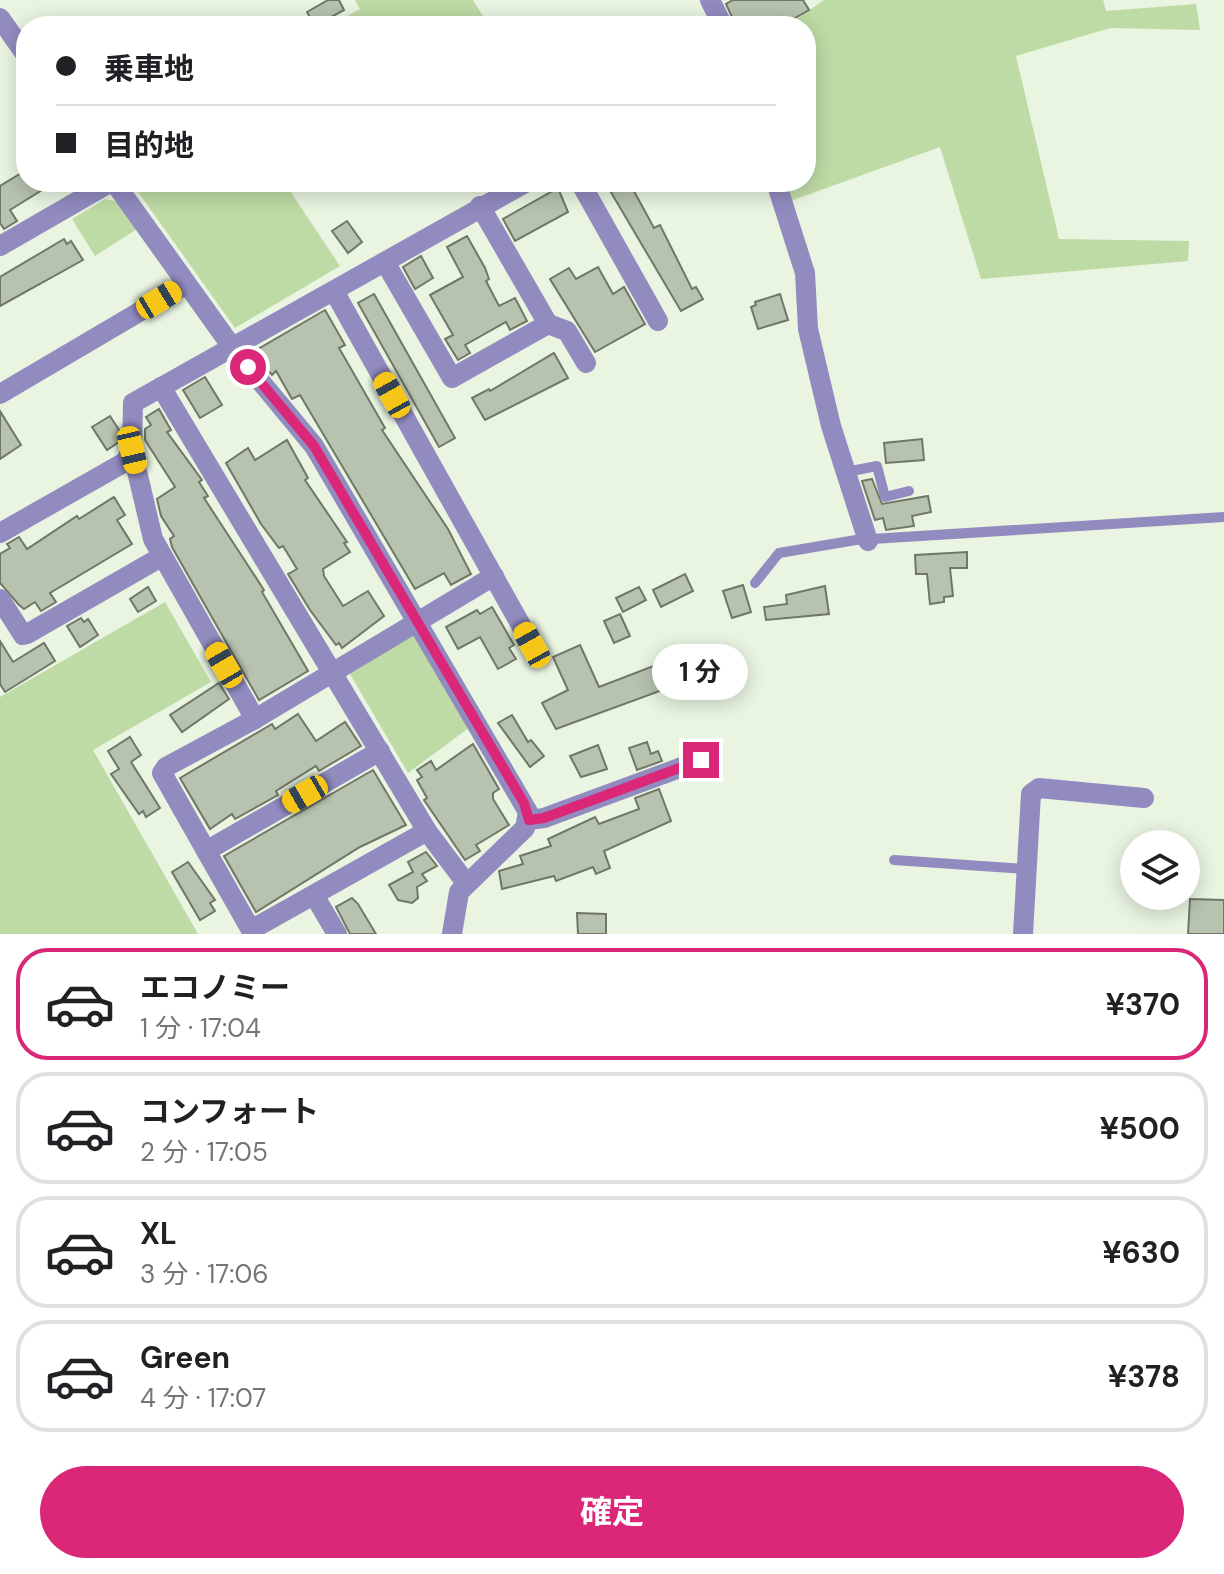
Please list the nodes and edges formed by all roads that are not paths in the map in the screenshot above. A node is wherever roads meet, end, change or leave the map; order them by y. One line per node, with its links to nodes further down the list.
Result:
1 (0, 18): 2 (street)
2 (16, 41)
3 (95, 192): 9 (street)
4 (120, 192): 11 (street)
5 (507, 192): 8 (street)
6 (586, 192): 13 (street)
7 (779, 192): 20 (street)
8 (480, 206): 10 (street); 14 (street)
9 (0, 246)
10 (385, 262): 12 (street); 14 (street)
11 (185, 285): 15 (street); 18 (street)
12 (334, 291): 15 (street); 26 (street)
13 (658, 321)
14 (548, 324): 16 (street)
15 (232, 347): 17 (street); 29 (street)
16 (586, 363)
17 (161, 387): 19 (street); 31 (street)
18 (0, 394)
19 (132, 450): 23 (street); 25 (street)
20 (846, 472): 21 (lane); 24 (street)
21 (909, 491)
22 (1224, 517): 24 (lane)
23 (0, 533)
24 (868, 541): 27 (lane)
25 (161, 557): 28 (street); 32 (street)
26 (494, 576): 29 (street); 30 (street)
27 (755, 583)
28 (0, 599)
29 (415, 622): 31 (street); 36 (street)
30 (532, 645)
31 (334, 671): 32 (street); 33 (street)
32 (255, 719): 38 (street)
33 (380, 751): 37 (street); 38 (street)
34 (701, 760): 36 (street)
35 (1144, 798): 40 (street)
36 (529, 820): 41 (street)
37 (427, 831): 41 (street); 42 (street)
38 (206, 851): 42 (street)
39 (894, 860): 40 (lane)
40 (1027, 869): 45 (street)
41 (466, 883): 44 (street)
42 (314, 895): 43 (street)
43 (337, 934)
44 (452, 934)
45 (1023, 934)

